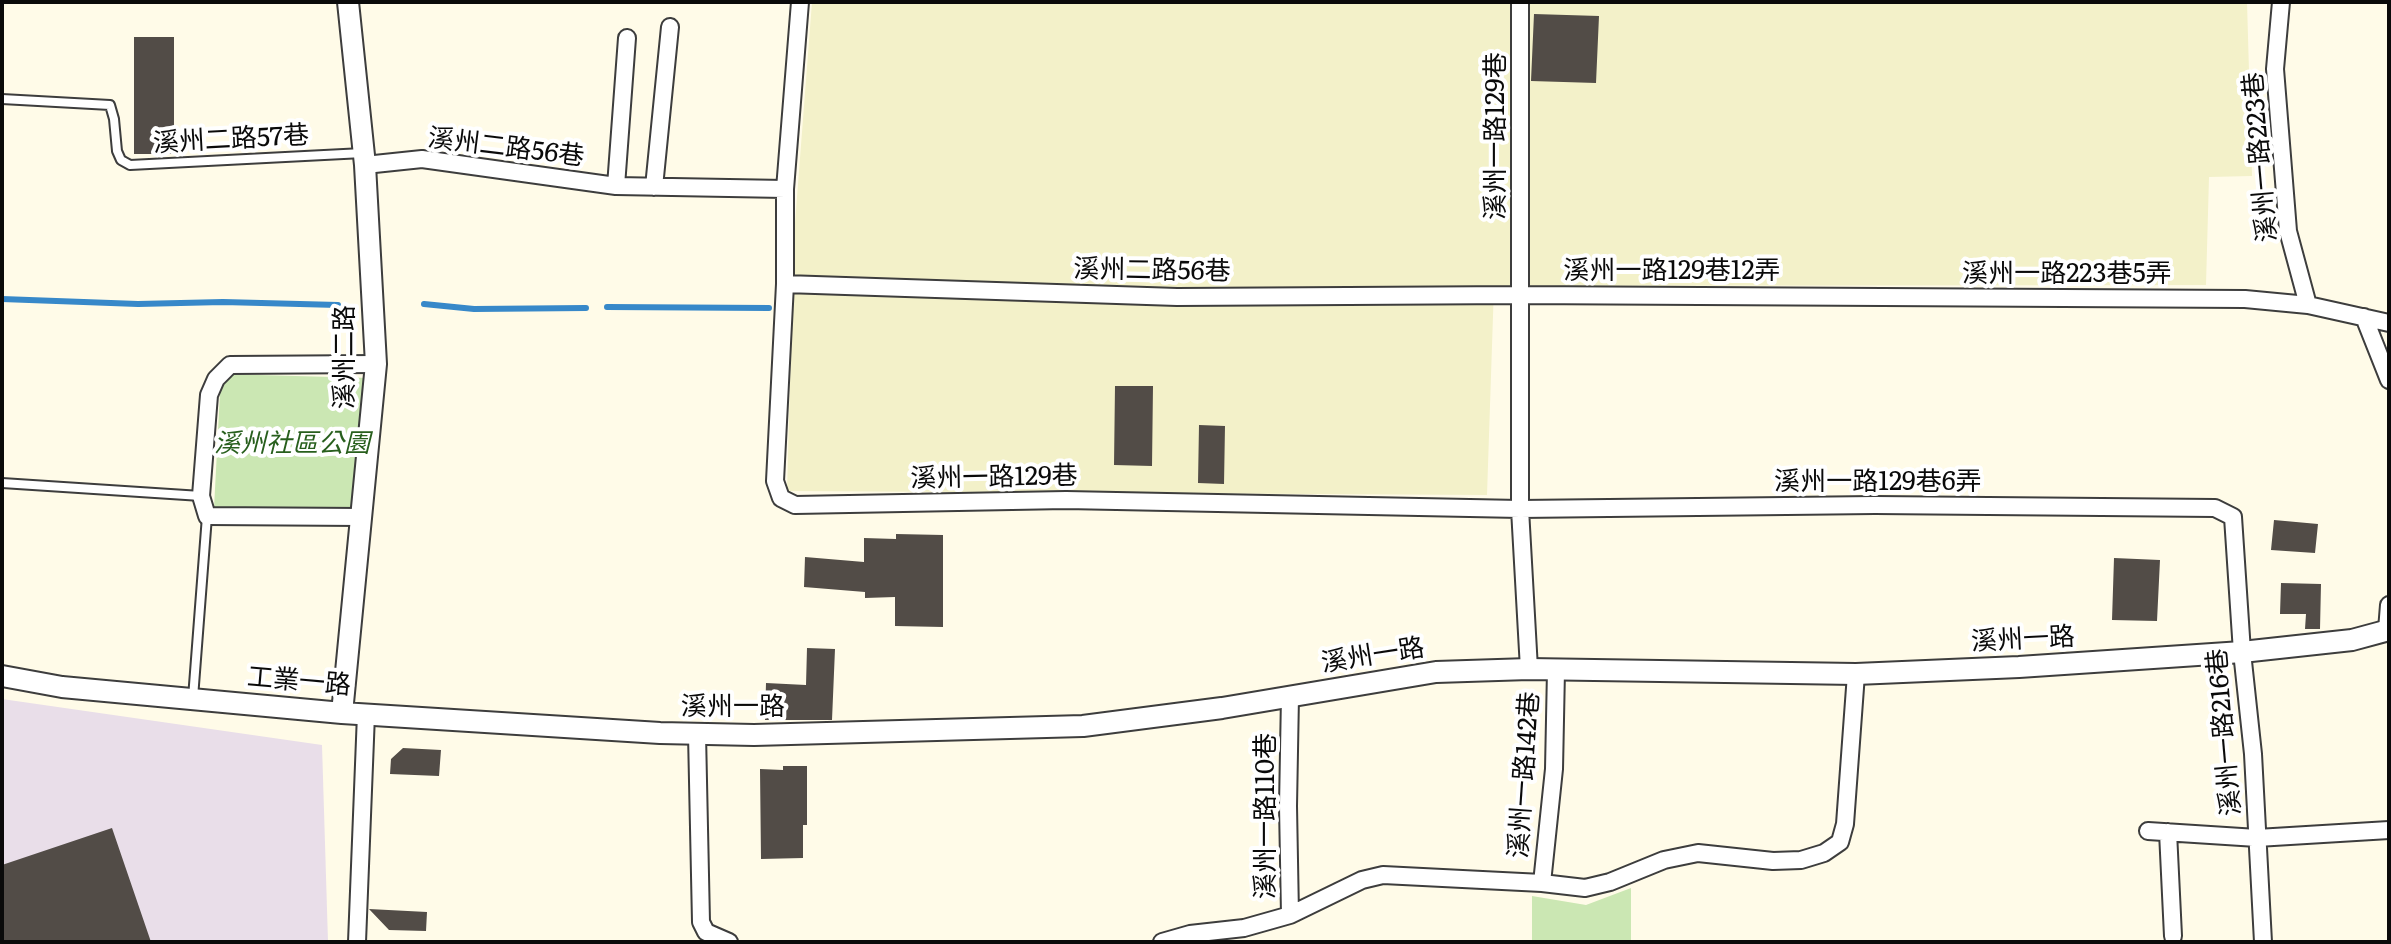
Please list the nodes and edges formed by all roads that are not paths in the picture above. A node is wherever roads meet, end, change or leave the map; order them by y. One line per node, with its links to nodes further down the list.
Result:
1 (348, 2): 8 (street, 溪州二路)
2 (800, 2): 11 (street, 溪州一路129巷)
3 (1520, 2): 13 (street, 溪州一路129巷)
4 (2281, 2): 15 (street, 溪州一路223巷)
5 (670, 27): 10 (street)
6 (627, 38): 9 (street)
7 (2, 99): 8 (lane, 溪州二路57巷)
8 (365, 159): 9 (street, 溪州二路56巷); 18 (street, 溪州二路)
9 (616, 186): 10 (street, 溪州二路56巷)
10 (654, 187): 11 (street, 溪州二路56巷)
11 (785, 189): 12 (street, 溪州一路129巷)
12 (785, 284): 13 (street, 溪州二路56巷); 22 (street, 溪州一路129巷)
13 (1519, 295): 14 (street, 溪州一路129巷12弄); 22 (street, 溪州一路129巷)
14 (1825, 296): 15 (street, 溪州一路223巷5弄)
15 (2308, 305): 16 (street, 溪州一路223巷5弄)
16 (2364, 317): 17 (street, 溪州一路223巷5弄); 19 (street)
17 (2389, 323)
18 (376, 364): 21 (street); 24 (street, 溪州二路)
19 (2389, 380)
20 (2, 483): 21 (lane)
21 (201, 496): 23 (street)
22 (1520, 509): 25 (street, 溪州一路129巷6弄); 29 (street, 溪州一路129巷)
23 (207, 516): 24 (street); 34 (lane)
24 (361, 517): 35 (street, 溪州二路)
25 (2233, 517): 28 (street, 溪州一路216巷)
26 (2389, 605): 27 (street)
27 (2388, 630): 28 (street, 溪州一路)
28 (2242, 652): 31 (street, 溪州一路); 41 (street, 溪州一路216巷)
29 (1529, 669): 30 (street, 溪州一路); 33 (street, 溪州一路)
30 (1556, 670): 31 (street, 溪州一路); 42 (street, 溪州一路142巷)
31 (1856, 674): 42 (street, 溪州一路110巷)
32 (2, 676): 34 (street, 工業一路)
33 (1290, 696): 37 (street, 溪州一路); 43 (street, 溪州一路110巷)
34 (193, 699): 35 (street, 工業一路)
35 (342, 713): 36 (street, 工業一路)
36 (366, 714): 37 (street, 溪州一路); 45 (street, 工業一路)
37 (697, 734): 46 (street)
38 (2389, 830): 41 (street)
39 (2148, 831): 40 (street)
40 (2168, 832): 41 (street); 44 (street)
41 (2257, 838): 48 (street, 溪州一路216巷)
42 (1542, 883): 43 (street, 溪州一路110巷)
43 (1290, 915): 47 (street)
44 (2173, 936)
45 (357, 942)
46 (729, 942)
47 (1162, 942)
48 (2263, 942)

